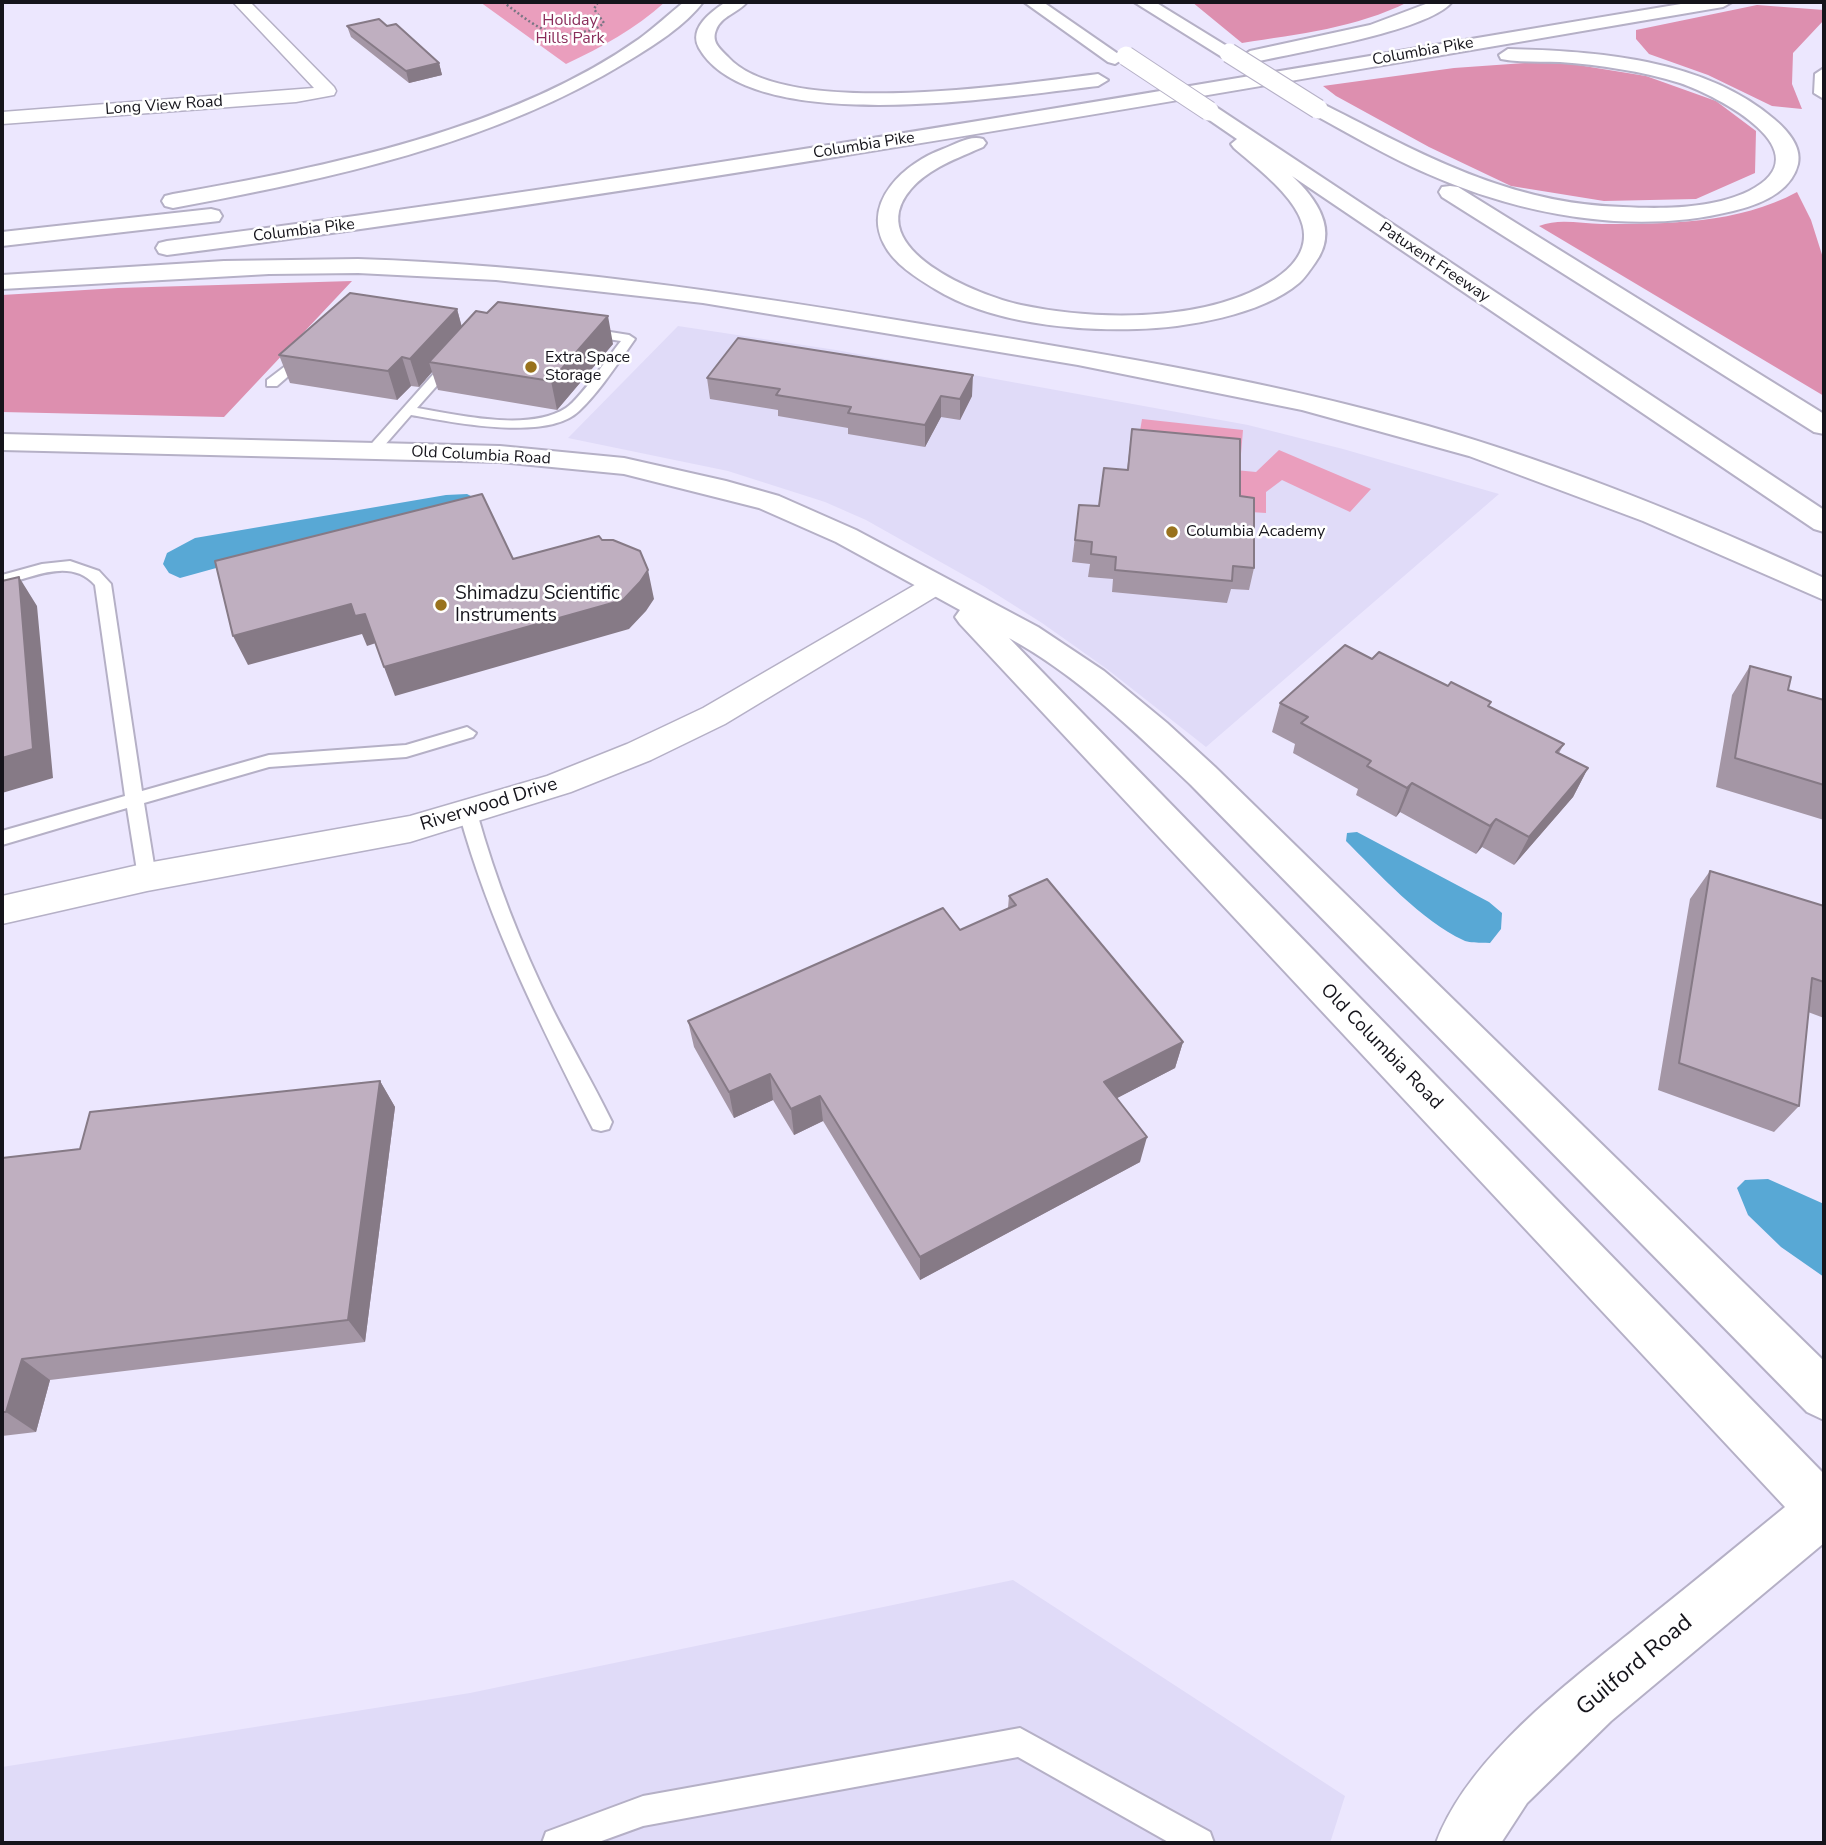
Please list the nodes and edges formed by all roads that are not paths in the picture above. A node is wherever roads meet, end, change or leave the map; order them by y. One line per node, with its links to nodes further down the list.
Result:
1 (241, 2): 23 (street, Long View Road)
2 (694, 2): 27 (main road)
3 (738, 2): 17 (main road)
4 (1023, 2): 12 (main road)
5 (1032, 2): 12 (main road)
6 (1045, 2): 13 (main road)
7 (1143, 2): 14 (main road)
8 (1157, 2): 14 (main road)
9 (1443, 2): 14 (main road)
10 (1723, 2): 18 (main road, Columbia Pike)
11 (1424, 31): 14 (main road, Columbia Pike)
12 (1077, 32): 13 (main road)
13 (1121, 57): 22 (main road)
14 (1219, 61): 21 (main road, bridge)
15 (1179, 69): 17 (main road, Columbia Pike)
16 (1824, 74): 19 (main road)
17 (1111, 78): 24 (main road, Columbia Pike)
18 (1249, 82): 20 (main road, Columbia Pike); 21 (main road)
19 (1824, 93)
20 (1161, 96): 25 (main road); 29 (main road, Columbia Pike)
21 (1318, 108): 37 (main road)
22 (1203, 112): 25 (main road); 32 (main road, Patuxent Freeway)
23 (2, 118)
24 (866, 120)
25 (1241, 144): 32 (main road)
26 (227, 214): 28 (main road, Columbia Pike)
27 (2, 225)
28 (2, 239)
29 (2, 266)
30 (2, 282): 43 (main road)
31 (576, 331): 36 (lane)
32 (1545, 337): 40 (main road, Patuxent Freeway)
33 (320, 342): 35 (lane)
34 (462, 351): 36 (lane)
35 (272, 383)
36 (408, 411): 39 (lane)
37 (1824, 426)
38 (2, 442): 39 (main road, Old Columbia Road)
39 (372, 451): 42 (main road, Old Columbia Road)
40 (1824, 523)
41 (2, 580): 45 (lane)
42 (935, 585): 46 (street, Riverwood Drive); 51 (main road, Old Columbia Road); 52 (main road, Old Columbia Road)
43 (1824, 590)
44 (467, 733): 45 (lane)
45 (134, 800): 47 (lane); 48 (lane)
46 (468, 813): 48 (street, Riverwood Drive); 50 (lane)
47 (2, 838)
48 (147, 877): 49 (street, Riverwood Drive)
49 (2, 910)
50 (601, 1122)
51 (1824, 1395)
52 (1824, 1510): 55 (main road, Guilford Road)
53 (557, 1843): 54 (lane)
54 (1199, 1843)
55 (1466, 1843)

